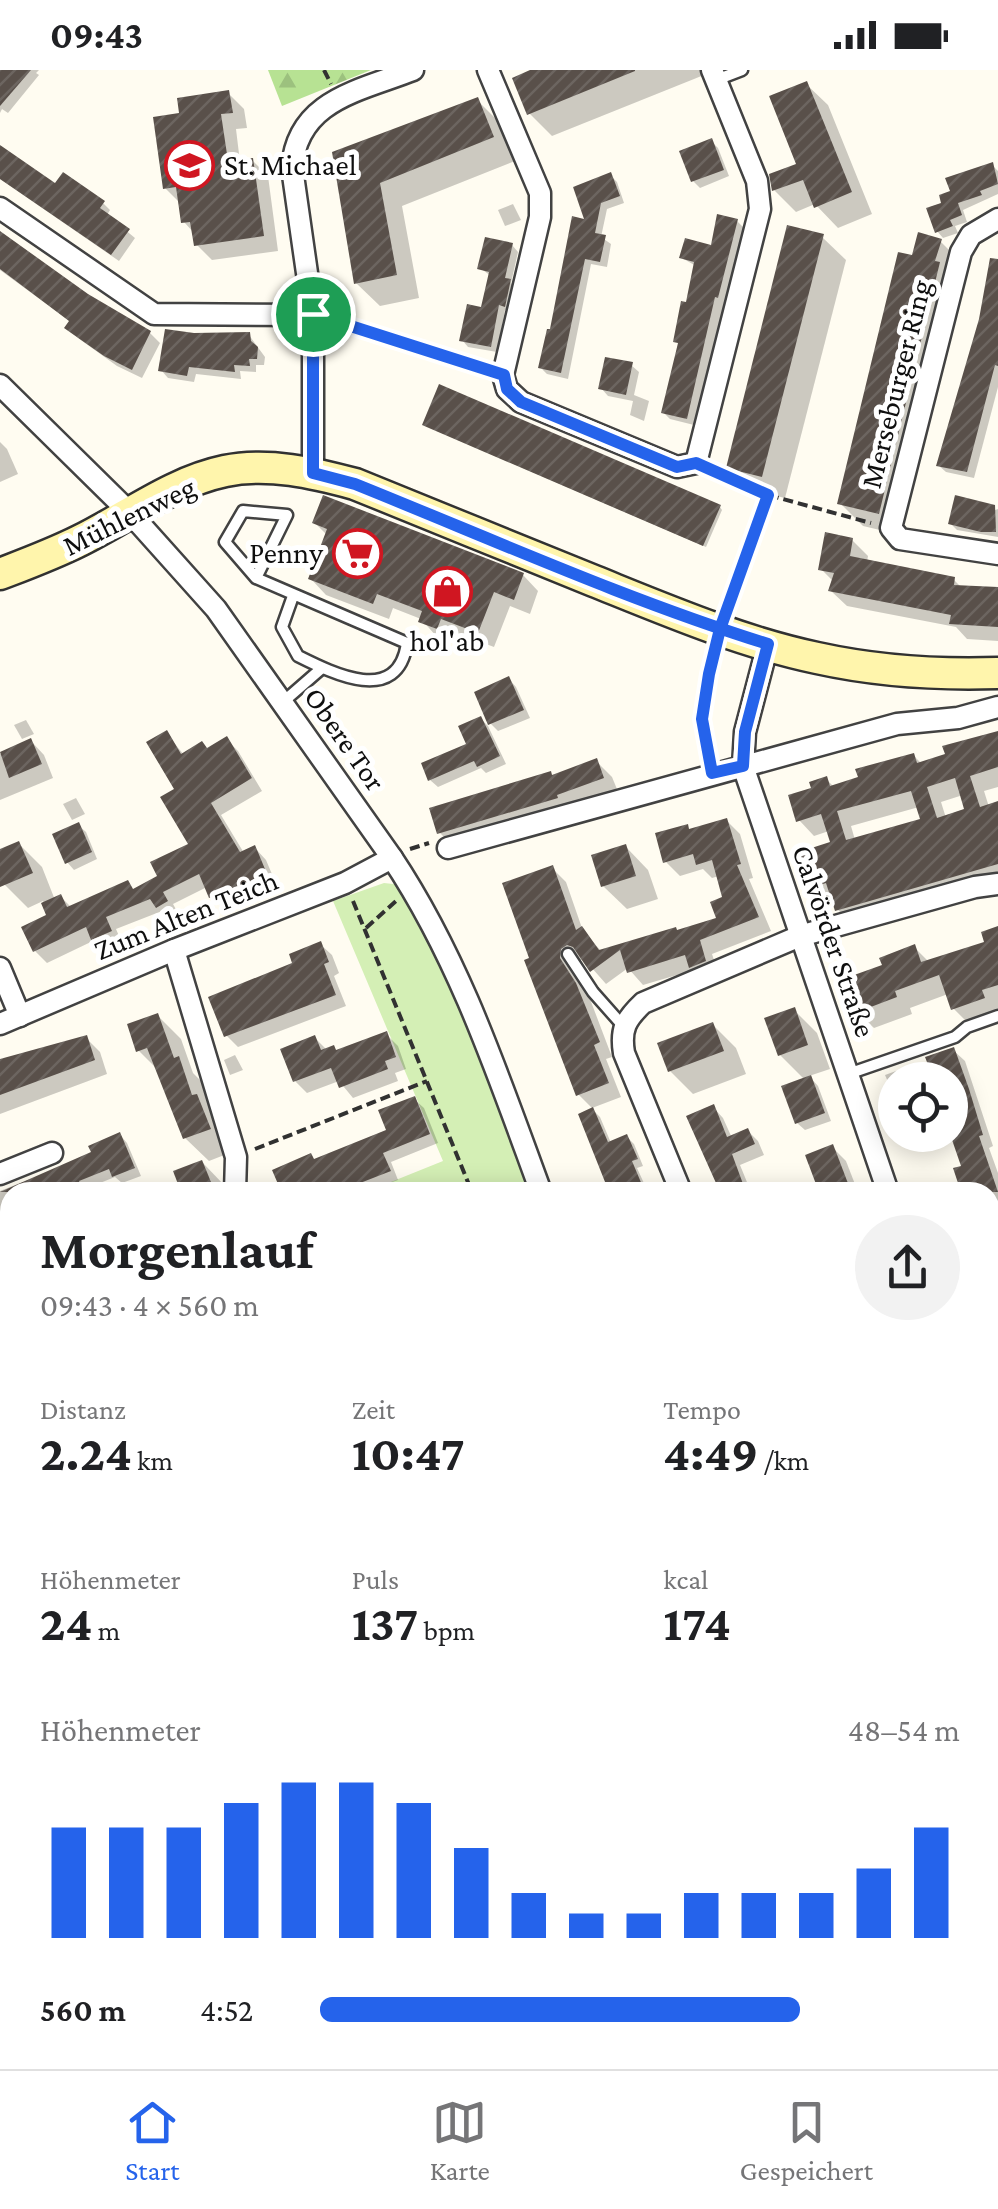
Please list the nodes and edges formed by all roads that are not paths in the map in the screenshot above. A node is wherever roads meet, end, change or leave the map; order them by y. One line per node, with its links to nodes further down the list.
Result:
1 (413, 70): 7 (street)
2 (488, 70): 4 (street)
3 (742, 70): 4 (lane)
4 (714, 75)
5 (0, 208): 7 (street)
6 (998, 219): 11 (street, Merseburger Ring)
7 (313, 314): 9 (street)
8 (1, 387): 10 (street, Obere Tor)
9 (313, 473): 10 (street, Mühlenweg); 15 (street, Mühlenweg)
10 (130, 513): 12 (street, Mühlenweg); 18 (street, Obere Tor)
11 (998, 554)
12 (0, 574)
13 (256, 578): 13 (lane); 14 (lane)
14 (293, 596): 16 (lane); 16 (lane)
15 (768, 644): 17 (street, Mühlenweg); 20 (street)
16 (322, 668): 18 (lane)
17 (998, 673)
18 (282, 702): 22 (street, Obere Tor)
19 (998, 707): 20 (street)
20 (743, 766): 21 (street); 24 (street, Calvörder Straße)
21 (448, 848)
22 (392, 858): 25 (street, Zum Alten Teich); 35 (street, Obere Tor)
23 (998, 884): 24 (street)
24 (800, 936): 30 (street); 31 (street, Calvörder Straße)
25 (174, 950): 29 (street, Zum Alten Teich); 34 (street)
26 (568, 954): 30 (lane)
27 (0, 968): 29 (street)
28 (998, 1016): 31 (lane)
29 (10, 1020)
30 (624, 1027): 36 (street)
31 (848, 1075): 37 (street, Calvörder Straße)
32 (52, 1152): 33 (street)
33 (0, 1174)
34 (235, 1182)
35 (538, 1182)
36 (677, 1182)
37 (885, 1182)

